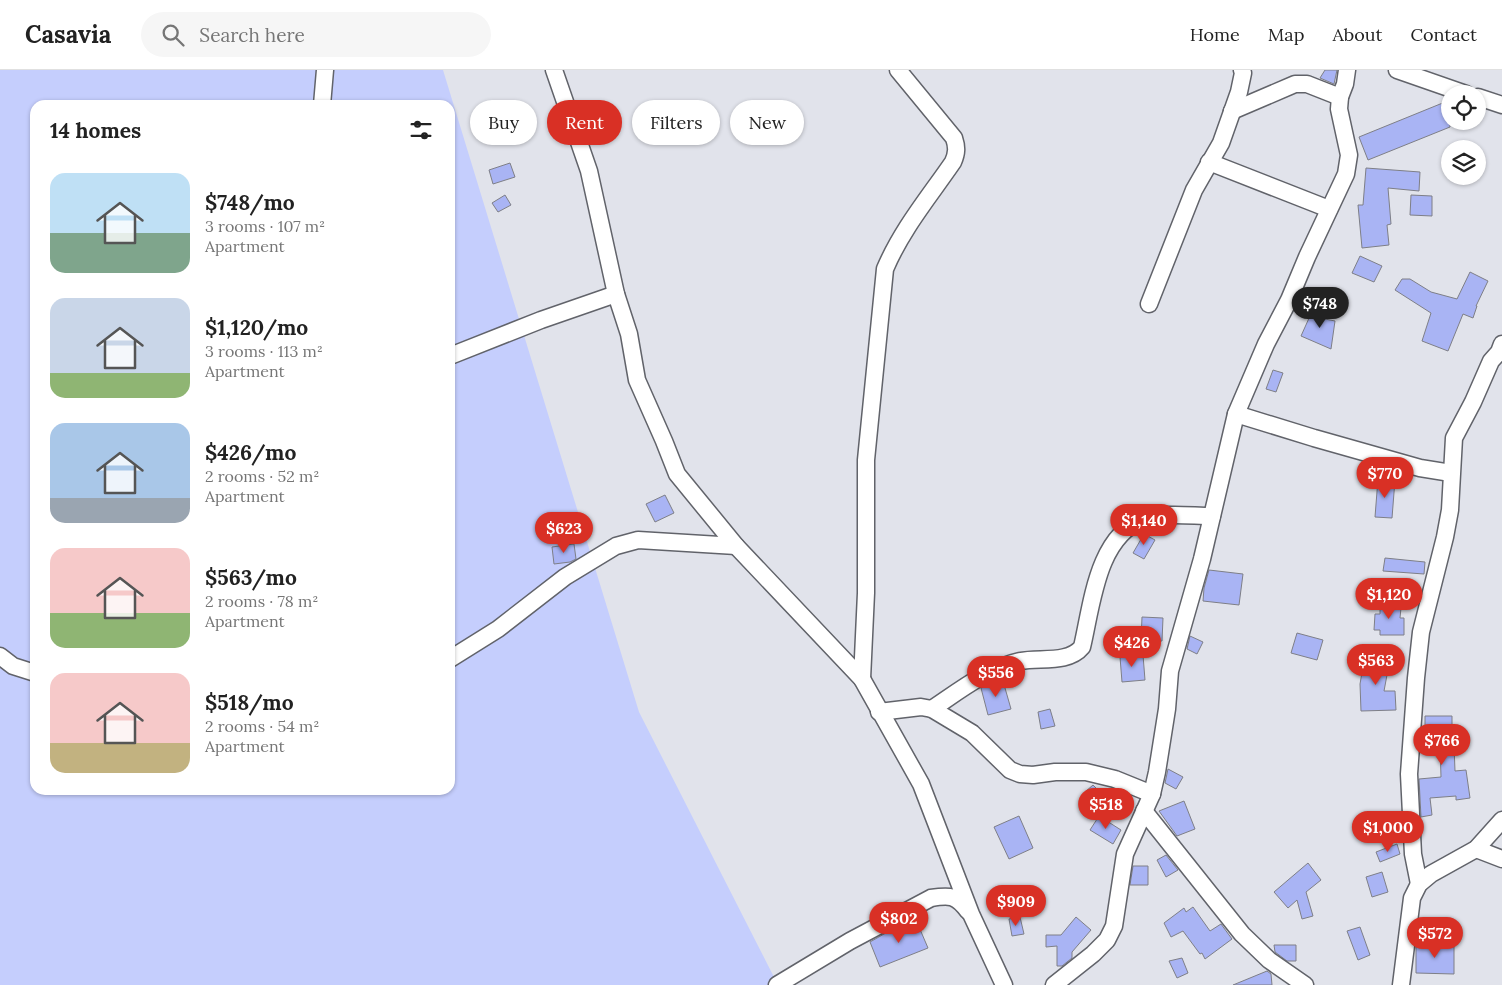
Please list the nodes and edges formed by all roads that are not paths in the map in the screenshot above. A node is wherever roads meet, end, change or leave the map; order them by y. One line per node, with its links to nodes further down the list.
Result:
1 (325, 70): 9 (street)
2 (554, 70): 15 (street)
3 (898, 70): 26 (street)
4 (1242, 70): 12 (street)
5 (1347, 70): 8 (street)
6 (1397, 70): 7 (street)
7 (1441, 85)
8 (1340, 97): 12 (street); 14 (street)
9 (322, 100)
10 (1486, 100): 11 (street)
11 (1502, 105)
12 (1232, 111): 13 (street)
13 (1209, 162): 14 (street); 16 (street)
14 (1329, 209): 19 (street)
15 (616, 294): 18 (street); 22 (street)
16 (1149, 304)
17 (1502, 344): 20 (street)
18 (455, 354)
19 (1236, 414): 20 (street); 21 (street)
20 (1451, 474): 34 (street)
21 (1212, 516): 27 (street); 29 (street)
22 (736, 546): 24 (street); 26 (street)
23 (0, 656): 25 (street)
24 (455, 656)
25 (30, 671)
26 (862, 679): 28 (street)
27 (932, 709): 28 (street); 29 (street)
28 (879, 712): 35 (street)
29 (1152, 794): 30 (street)
30 (1144, 811): 38 (street); 39 (street)
31 (1502, 820): 32 (street)
32 (1476, 849): 33 (street); 34 (street)
33 (1502, 859)
34 (1419, 884): 40 (street)
35 (971, 914): 36 (street); 37 (street)
36 (777, 985)
37 (1004, 985)
38 (1054, 985)
39 (1306, 985)
40 (1401, 985)

